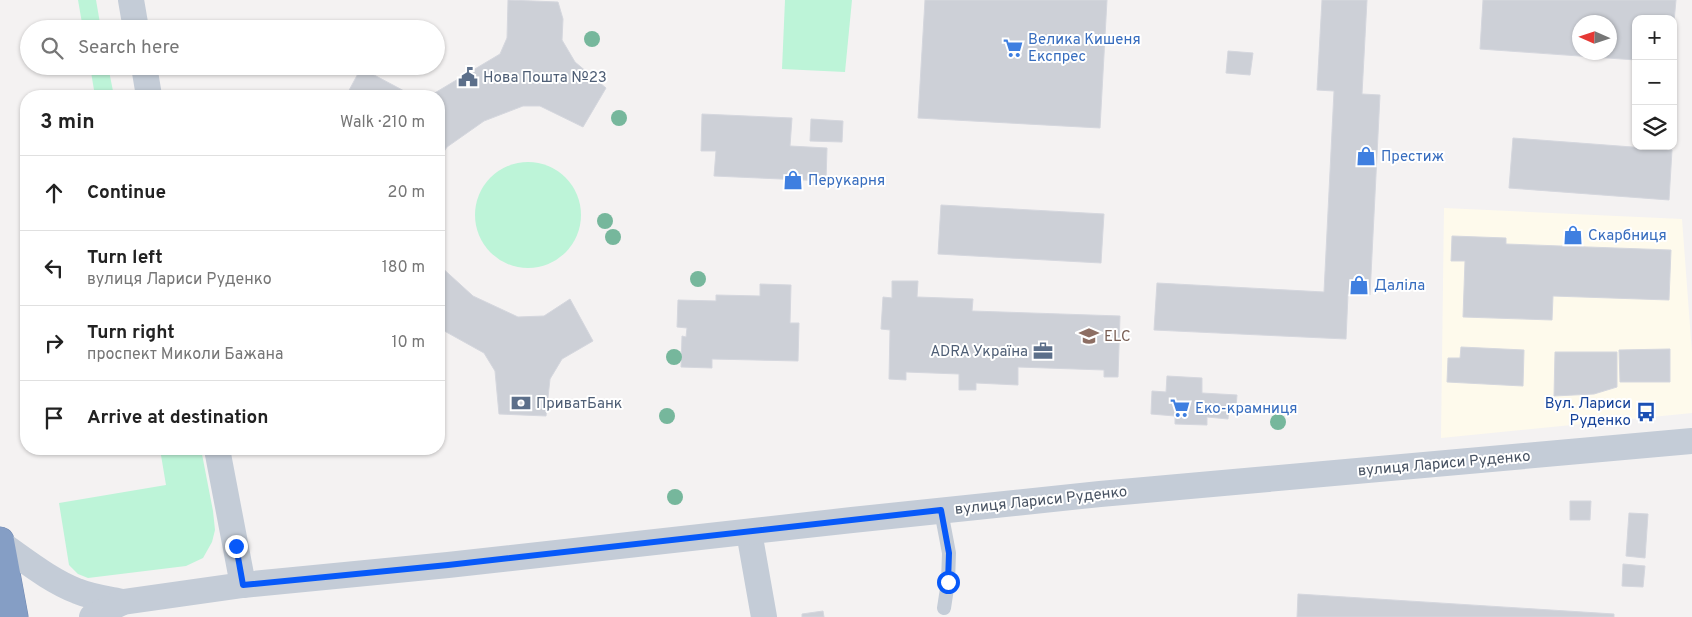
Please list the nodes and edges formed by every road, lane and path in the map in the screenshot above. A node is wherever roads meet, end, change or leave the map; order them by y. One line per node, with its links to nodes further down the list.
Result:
1 (131, 0): 2 (street)
2 (134, 20)
3 (146, 75): 4 (street)
4 (148, 90)
5 (1692, 441): 7 (street, вулиця Лариси Руденко)
6 (218, 455): 10 (street)
7 (941, 510): 8 (street, вулиця Лариси Руденко); 12 (lane)
8 (749, 532): 10 (street, вулиця Лариси Руденко); 15 (street)
9 (0, 542): 11 (street, вулиця Лариси Руденко); 13 (highway)
10 (243, 585): 11 (street, вулиця Лариси Руденко)
11 (123, 602): 14 (street, вулиця Лариси Руденко)
12 (944, 608)
13 (14, 617)
14 (92, 617)
15 (764, 617)

